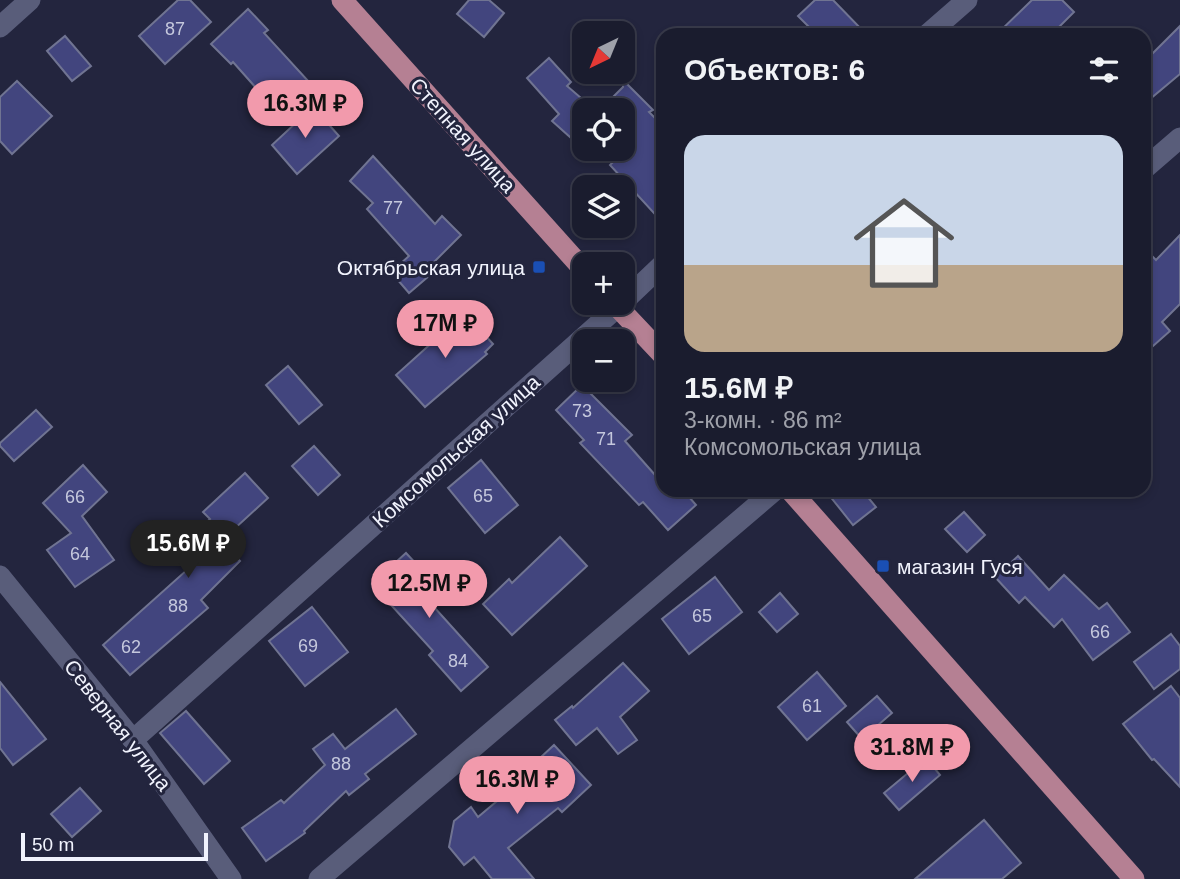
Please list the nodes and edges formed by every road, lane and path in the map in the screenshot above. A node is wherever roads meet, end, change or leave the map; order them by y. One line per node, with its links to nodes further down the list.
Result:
1 (30, 0): 4 (street)
2 (342, 0): 8 (main road, Степная улица)
3 (967, 0): 5 (street)
4 (0, 27)
5 (935, 28)
6 (1180, 138): 7 (street)
7 (1151, 163)
8 (572, 257)
9 (656, 270): 10 (street, Комсомольская улица)
10 (635, 289)
11 (606, 315): 17 (street, Комсомольская улица)
12 (629, 315): 13 (main road)
13 (656, 347)
14 (767, 497): 19 (street)
15 (796, 497): 20 (main road)
16 (0, 576): 17 (street, Северная улица)
17 (132, 740): 18 (street, Северная улица)
18 (231, 879)
19 (319, 879)
20 (1133, 879)

